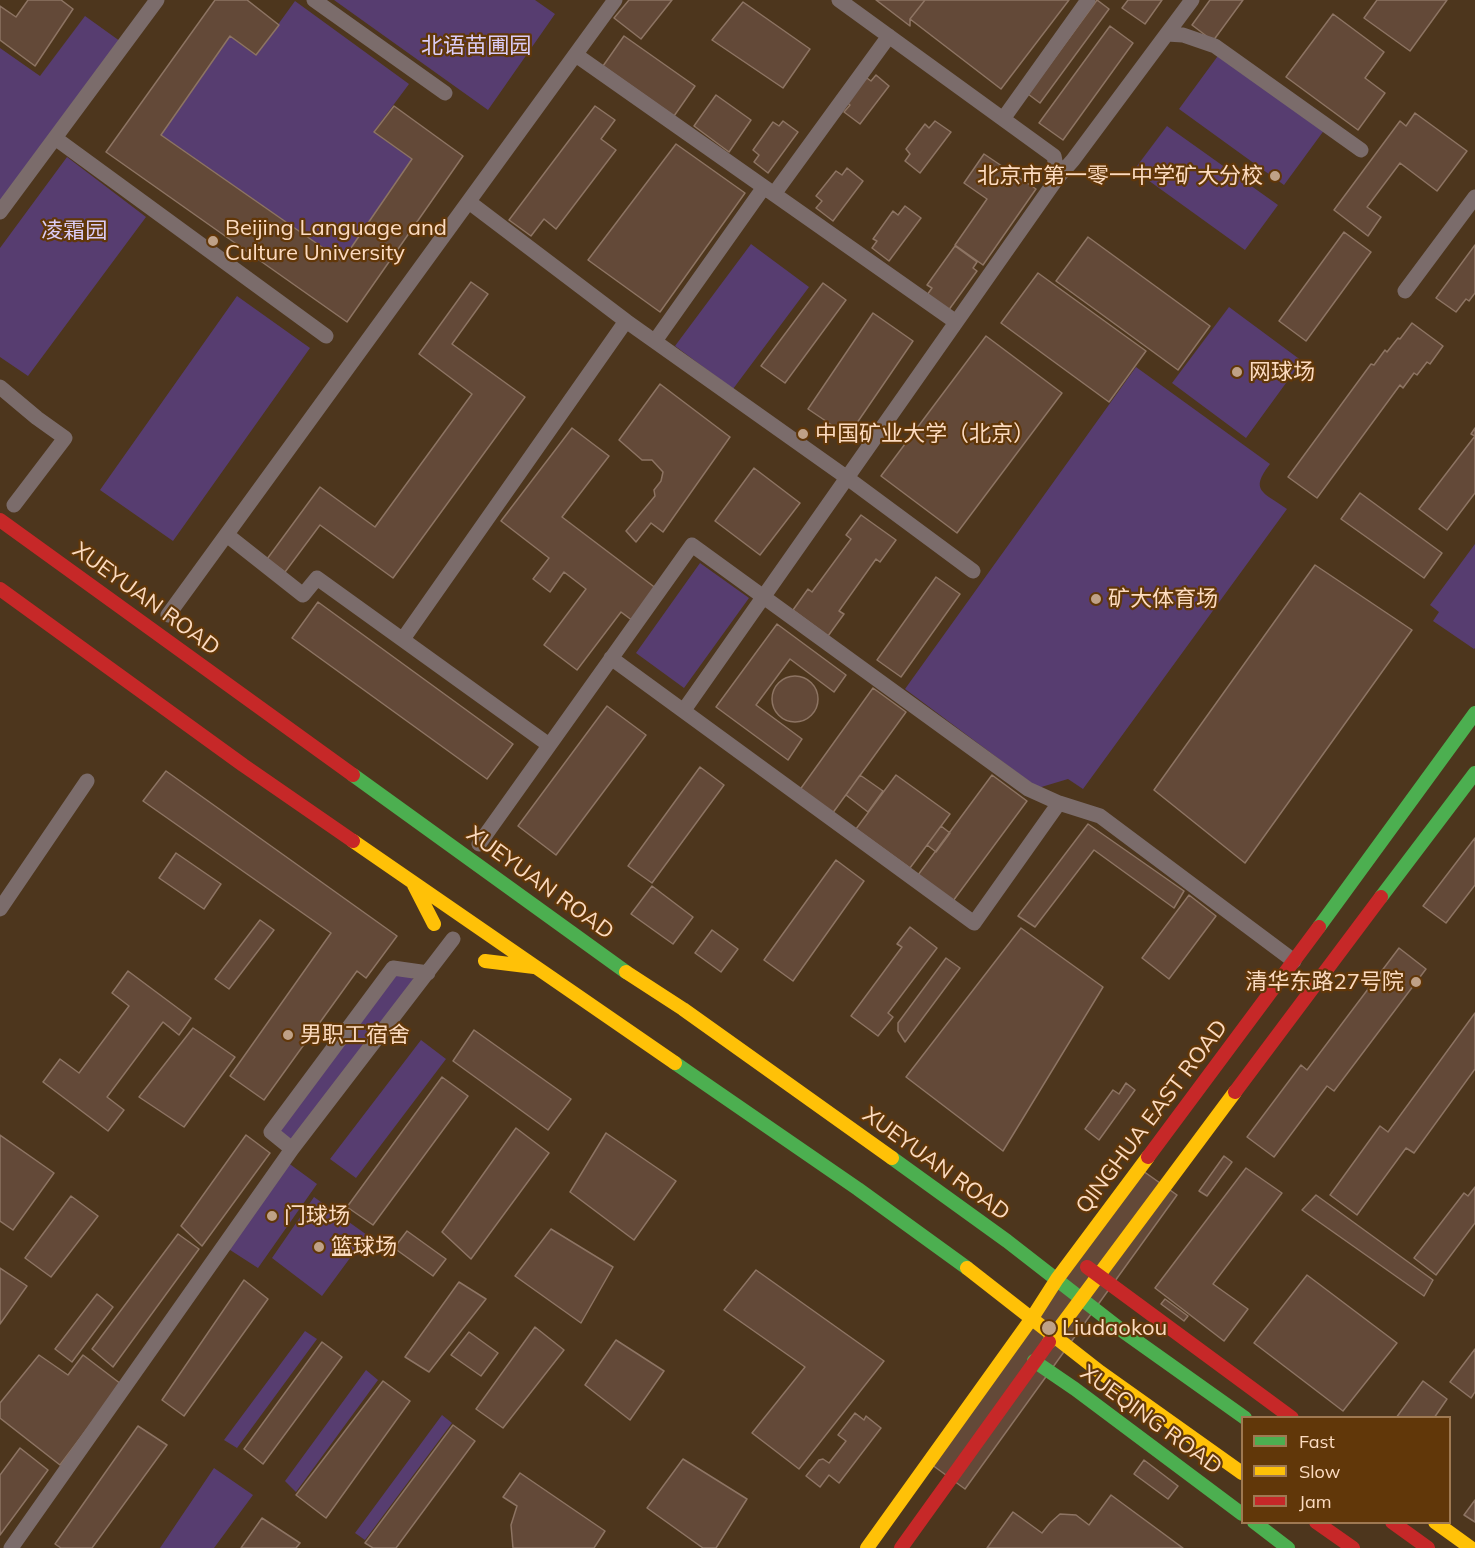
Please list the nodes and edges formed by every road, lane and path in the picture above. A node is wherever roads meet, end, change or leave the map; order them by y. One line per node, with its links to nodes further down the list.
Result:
1 (157, 0): 12 (street)
2 (314, 0): 10 (street)
3 (615, 0): 9 (street)
4 (839, 0): 8 (street)
5 (1088, 0): 11 (street)
6 (1192, 0): 7 (street)
7 (1167, 34): 13 (street); 14 (street)
8 (889, 36): 11 (street); 15 (street)
9 (576, 55): 15 (street); 17 (street)
10 (445, 93)
11 (1002, 119): 14 (street)
12 (55, 138): 18 (street); 22 (street)
13 (1361, 150)
14 (1058, 177): 21 (street)
15 (769, 191): 21 (street); 23 (street)
16 (1475, 197): 19 (street)
17 (469, 202): 20 (street); 28 (street)
18 (0, 212)
19 (1405, 291)
20 (626, 321): 23 (street); 33 (street)
21 (956, 322): 25 (street)
22 (326, 336)
23 (655, 341): 25 (street)
24 (0, 387): 26 (street)
25 (846, 477): 29 (street); 31 (street)
26 (14, 505)
27 (0, 520): 52 (main road, XUEYUAN ROAD)
28 (227, 535): 32 (street); 33 (street)
29 (973, 571)
30 (0, 590): 43 (main road)
31 (762, 596): 34 (street); 35 (street); 41 (street)
32 (168, 615)
33 (403, 639): 38 (street)
34 (612, 658): 35 (street); 38 (street)
35 (684, 710): 41 (street)
36 (1475, 713): 37 (main road, QINGHUA EAST ROAD)
37 (1469, 732): 48 (main road, QINGHUA EAST ROAD)
38 (549, 745): 42 (street)
39 (1475, 773): 55 (main road)
40 (87, 781): 44 (street)
41 (1059, 803): 48 (street)
42 (479, 843)
43 (412, 881): 45 (main road); 49 (main road)
44 (0, 909)
45 (434, 924)
46 (453, 939): 50 (street)
47 (485, 961): 49 (main road)
48 (1294, 961): 54 (main road, QINGHUA EAST ROAD)
49 (536, 967): 58 (main road)
50 (428, 973): 53 (street); 53 (street)
51 (658, 976): 52 (main road)
52 (683, 1008): 56 (main road, XUEYUAN ROAD)
53 (292, 1149): 69 (street)
54 (1073, 1257): 55 (main road); 56 (main road, QINGHUA EAST ROAD)
55 (1097, 1275): 57 (main road); 62 (main road)
56 (1057, 1279): 57 (main road, XUEYUAN ROAD); 58 (main road, QINGHUA EAST ROAD)
57 (1081, 1298): 59 (main road); 61 (main road)
58 (1032, 1318): 59 (main road, XUEQING ROAD); 70 (main road, QINGHUA EAST ROAD)
59 (1054, 1335): 60 (main road); 63 (main road, XUEQING ROAD)
60 (1034, 1361): 64 (main road, XUEQING ROAD); 71 (main road)
61 (1242, 1416)
62 (1289, 1416)
63 (1241, 1472)
64 (1241, 1513)
65 (1257, 1524): 72 (main road)
66 (1319, 1524): 73 (main road)
67 (1395, 1524): 74 (main road)
68 (1439, 1524): 75 (main road)
69 (10, 1548)
70 (867, 1548)
71 (901, 1548)
72 (1288, 1548)
73 (1353, 1548)
74 (1428, 1548)
75 (1471, 1548)

